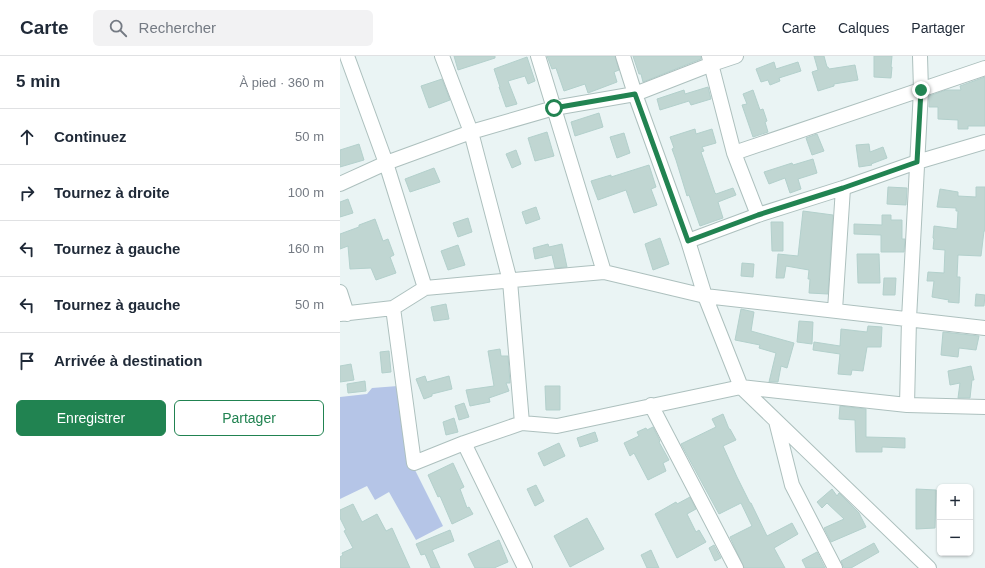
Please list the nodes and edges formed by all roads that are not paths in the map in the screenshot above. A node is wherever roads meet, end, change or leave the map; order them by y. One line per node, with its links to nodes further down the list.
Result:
1 (347, 56): 16 (street)
2 (442, 56): 12 (street)
3 (538, 56): 11 (street)
4 (623, 56): 10 (street)
5 (736, 56): 7 (street)
6 (920, 56): 9 (street)
7 (710, 60): 10 (street); 14 (street)
8 (985, 68): 9 (street)
9 (921, 90): 14 (street); 15 (street)
10 (635, 94): 11 (street); 20 (street)
11 (554, 108): 12 (street); 21 (street)
12 (471, 132): 16 (street); 22 (street)
13 (985, 142): 15 (street)
14 (734, 153): 19 (street)
15 (917, 162): 18 (street); 29 (street)
16 (386, 163): 17 (street); 23 (street)
17 (340, 184)
18 (843, 188): 19 (street); 27 (street)
19 (758, 215): 20 (street)
20 (688, 241): 25 (street)
21 (604, 272): 22 (street); 25 (street)
22 (510, 281): 23 (street); 36 (street)
23 (425, 288): 26 (street)
24 (340, 292): 28 (street)
25 (705, 296): 27 (street); 31 (street)
26 (393, 308): 28 (street); 37 (street)
27 (835, 310): 29 (street)
28 (344, 314)
29 (909, 320): 30 (street); 33 (street)
30 (985, 328)
31 (741, 387): 32 (street); 33 (street); 35 (street)
32 (651, 405): 36 (street); 39 (street)
33 (907, 405): 34 (street)
34 (985, 407)
35 (776, 420): 40 (street); 41 (street)
36 (522, 423): 37 (street)
37 (464, 443): 38 (street)
38 (525, 568)
39 (736, 568)
40 (835, 568)
41 (929, 568)

